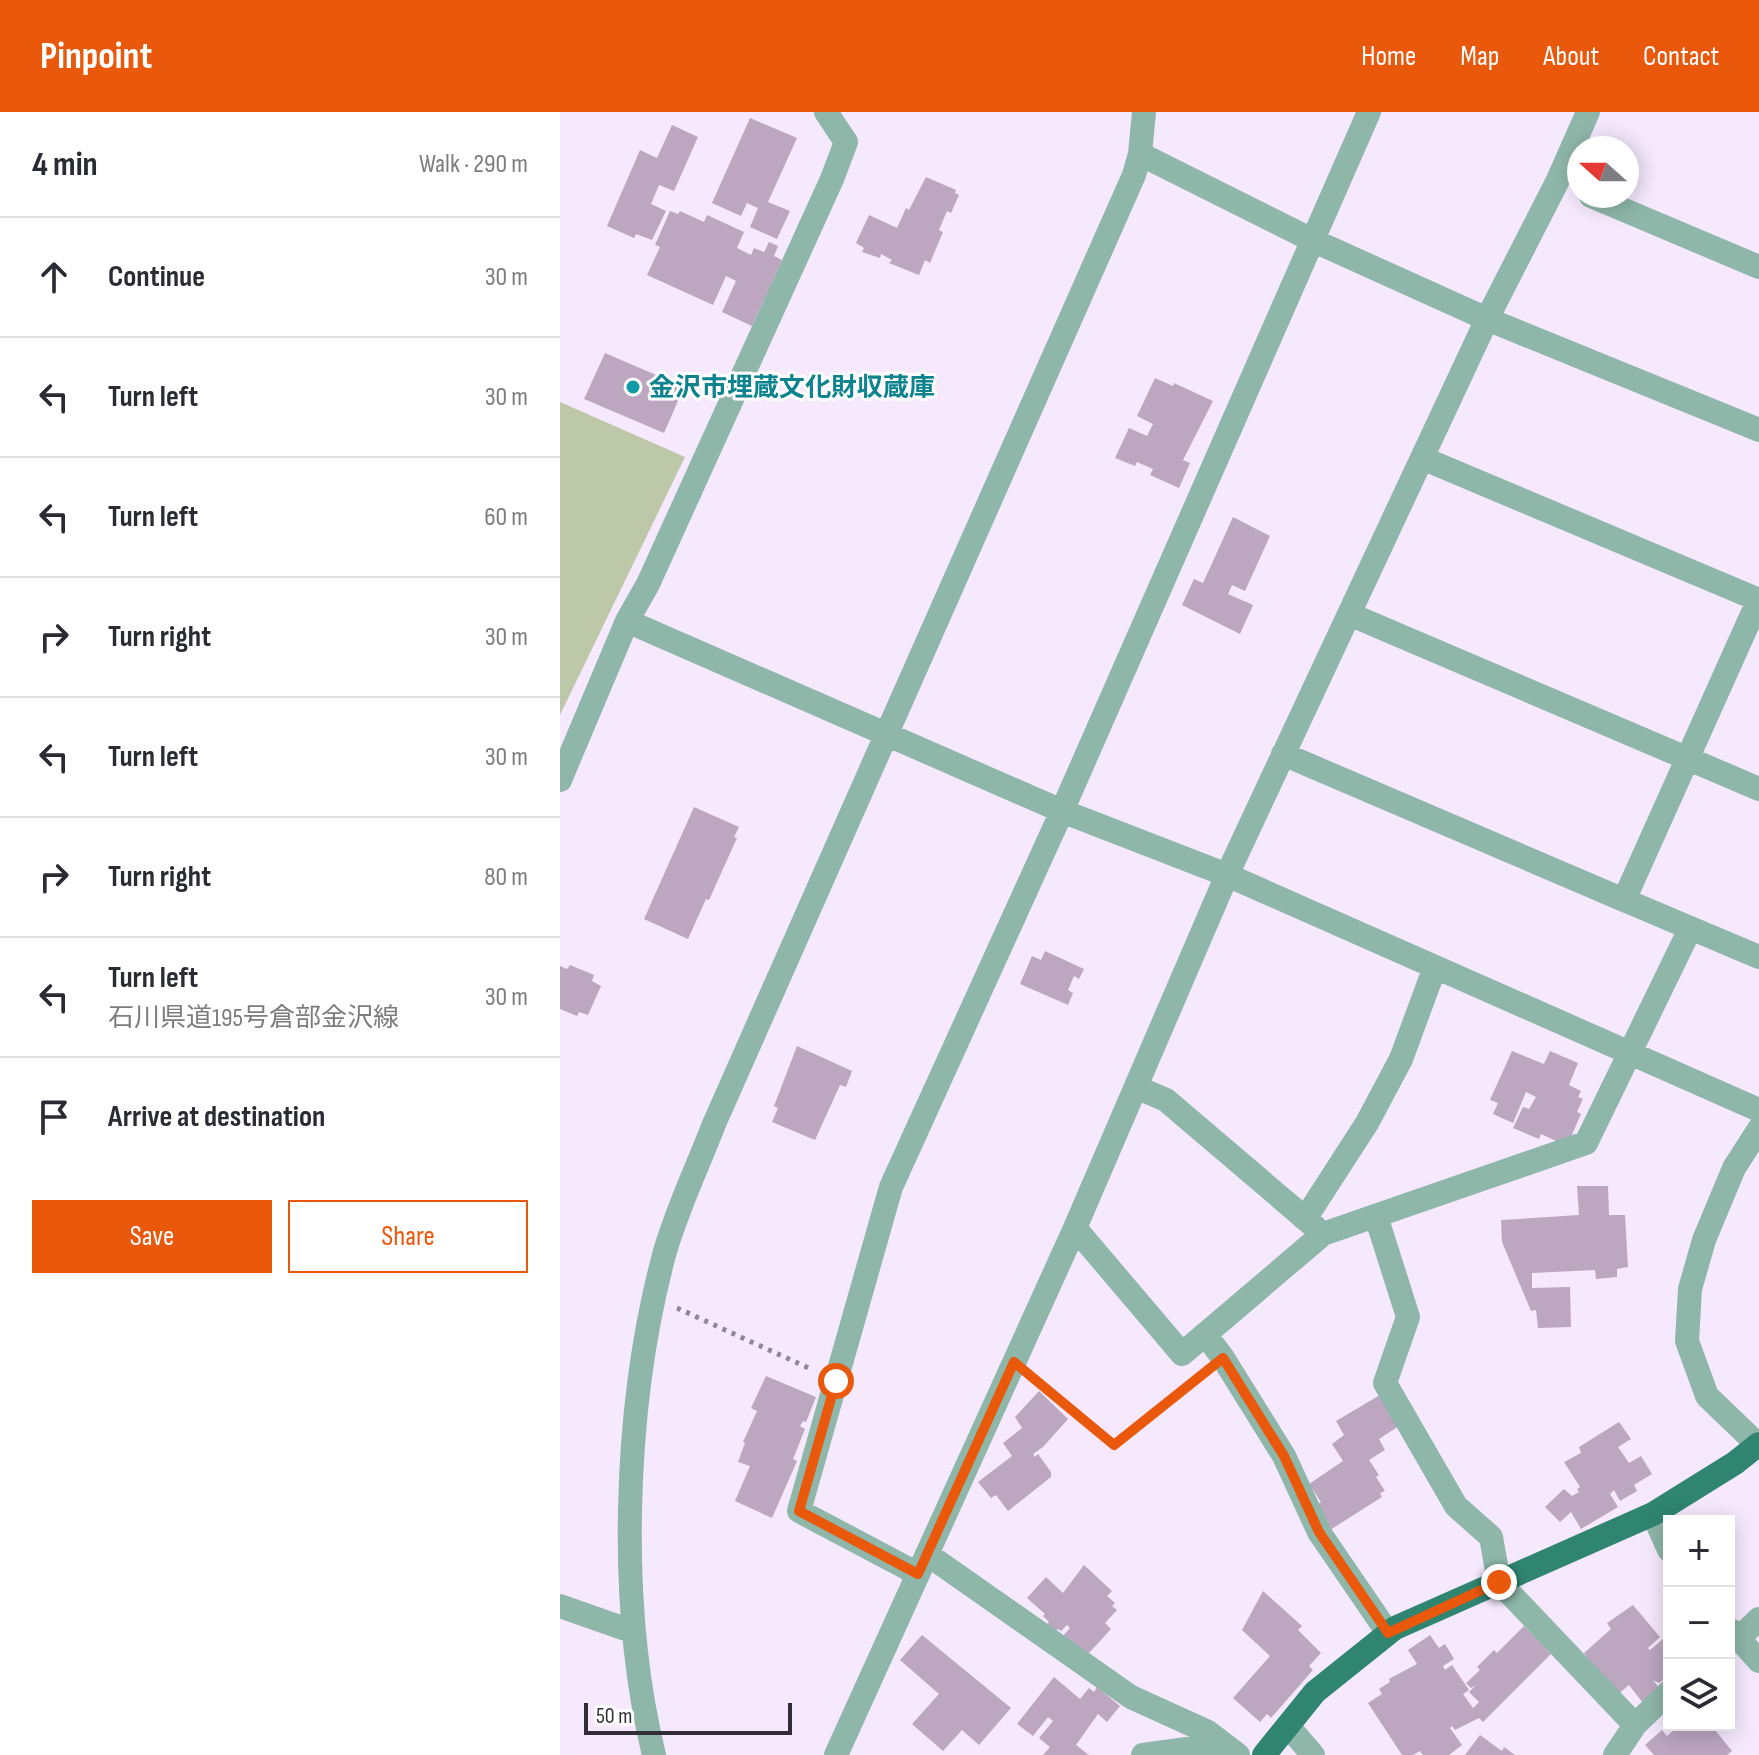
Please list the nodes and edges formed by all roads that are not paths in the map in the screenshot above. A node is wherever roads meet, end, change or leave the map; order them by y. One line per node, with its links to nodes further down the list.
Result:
1 (826, 112): 16 (street)
2 (1144, 112): 6 (street)
3 (1369, 112): 9 (street)
4 (1588, 112): 5 (street)
5 (1582, 136)
6 (1140, 154): 9 (street); 17 (street)
7 (1567, 188): 11 (street)
8 (1619, 208): 10 (street)
9 (1312, 240): 11 (street); 22 (street)
10 (1759, 267)
11 (1487, 319): 12 (street); 13 (street)
12 (1759, 430)
13 (1422, 458): 14 (street); 15 (street)
14 (1759, 600): 19 (street)
15 (1349, 614): 18 (street); 19 (street)
16 (627, 621): 17 (street); 20 (street)
17 (884, 735): 22 (street); 44 (street)
18 (1283, 754): 23 (street); 24 (street)
19 (1687, 759): 21 (street); 24 (street)
20 (562, 770)
21 (1759, 789)
22 (1062, 811): 23 (street); 39 (street)
23 (1227, 875): 27 (street); 29 (street)
24 (1624, 900): 25 (street)
25 (1690, 929): 26 (street); 28 (street)
26 (1759, 957)
27 (1435, 967): 28 (street); 33 (street)
28 (1631, 1054): 30 (street); 32 (street)
29 (1136, 1087): 33 (street); 34 (street)
30 (1759, 1110)
31 (1759, 1129): 36 (street)
32 (1376, 1216): 33 (street); 40 (street)
33 (1314, 1226): 35 (street)
34 (1075, 1228): 35 (street); 39 (street)
35 (1205, 1334): 45 (street)
36 (1755, 1452): 37 (main road)
37 (1653, 1514): 38 (street); 40 (main road)
38 (1663, 1536)
39 (922, 1564): 51 (street); 53 (street)
40 (1499, 1582): 45 (main road); 49 (street)
41 (560, 1606): 44 (street)
42 (1759, 1619): 43 (street)
43 (1735, 1631)
44 (634, 1632): 52 (street)
45 (1388, 1633): 50 (main road)
46 (1735, 1636): 47 (street)
47 (1759, 1661)
48 (1663, 1698): 49 (street)
49 (1635, 1725): 57 (street)
50 (1288, 1726): 55 (main road); 56 (street)
51 (1230, 1749): 54 (street)
52 (654, 1755)
53 (836, 1755)
54 (1143, 1755)
55 (1264, 1755)
56 (1313, 1755)
57 (1615, 1755)

